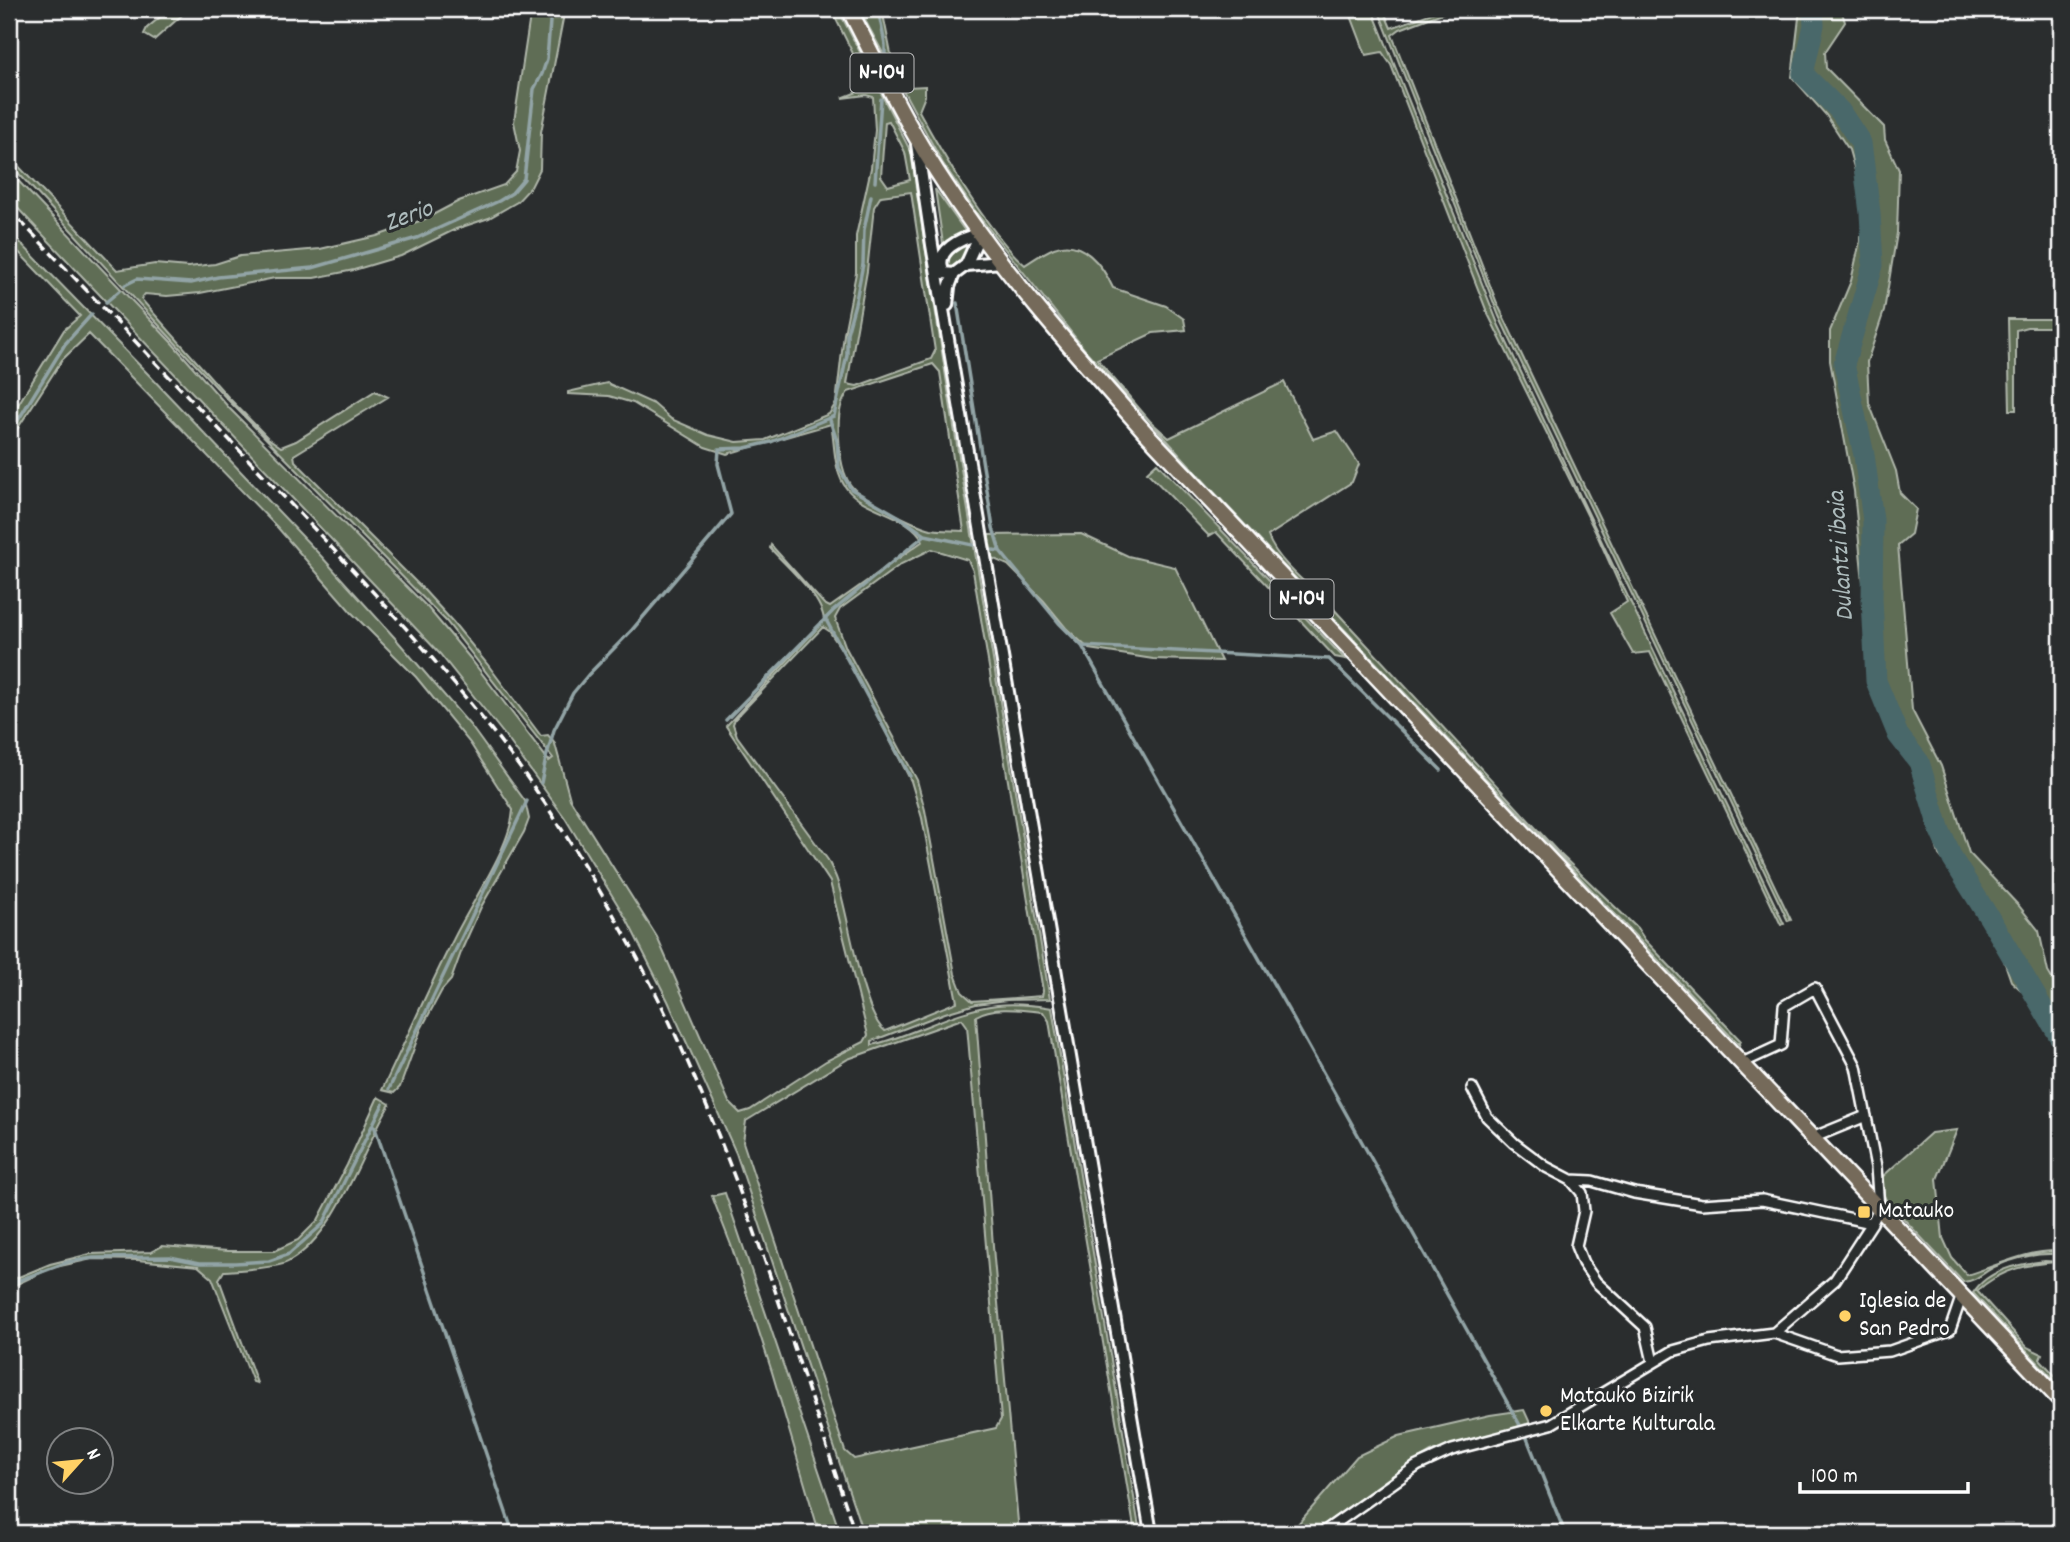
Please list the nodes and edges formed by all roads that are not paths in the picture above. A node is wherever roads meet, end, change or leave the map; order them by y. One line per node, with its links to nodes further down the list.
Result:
1 (849, 9): 2 (main road, N-104)
2 (916, 138): 3 (main road, N-104); 6 (street)
3 (980, 234): 4 (main road, N-104); 5 (street); 6 (street)
4 (1001, 261): 5 (street); 9 (main road, N-104)
5 (966, 265): 7 (street)
6 (939, 267): 7 (street); 8 (street)
7 (954, 274): 8 (street)
8 (946, 318): 20 (street)
9 (1742, 1063): 11 (street); 12 (main road, N-104)
10 (1472, 1088): 13 (street)
11 (1866, 1116): 12 (street); 14 (street)
12 (1812, 1138): 14 (main road, N-104)
13 (1571, 1180): 15 (street); 18 (street)
14 (1879, 1209): 15 (street); 16 (main road, N-104)
15 (1872, 1223): 17 (street)
16 (1962, 1295): 17 (street); 19 (main road, N-104)
17 (1774, 1333): 18 (street)
18 (1653, 1362): 21 (street)
19 (2061, 1401)
20 (1151, 1533)
21 (1322, 1533)

